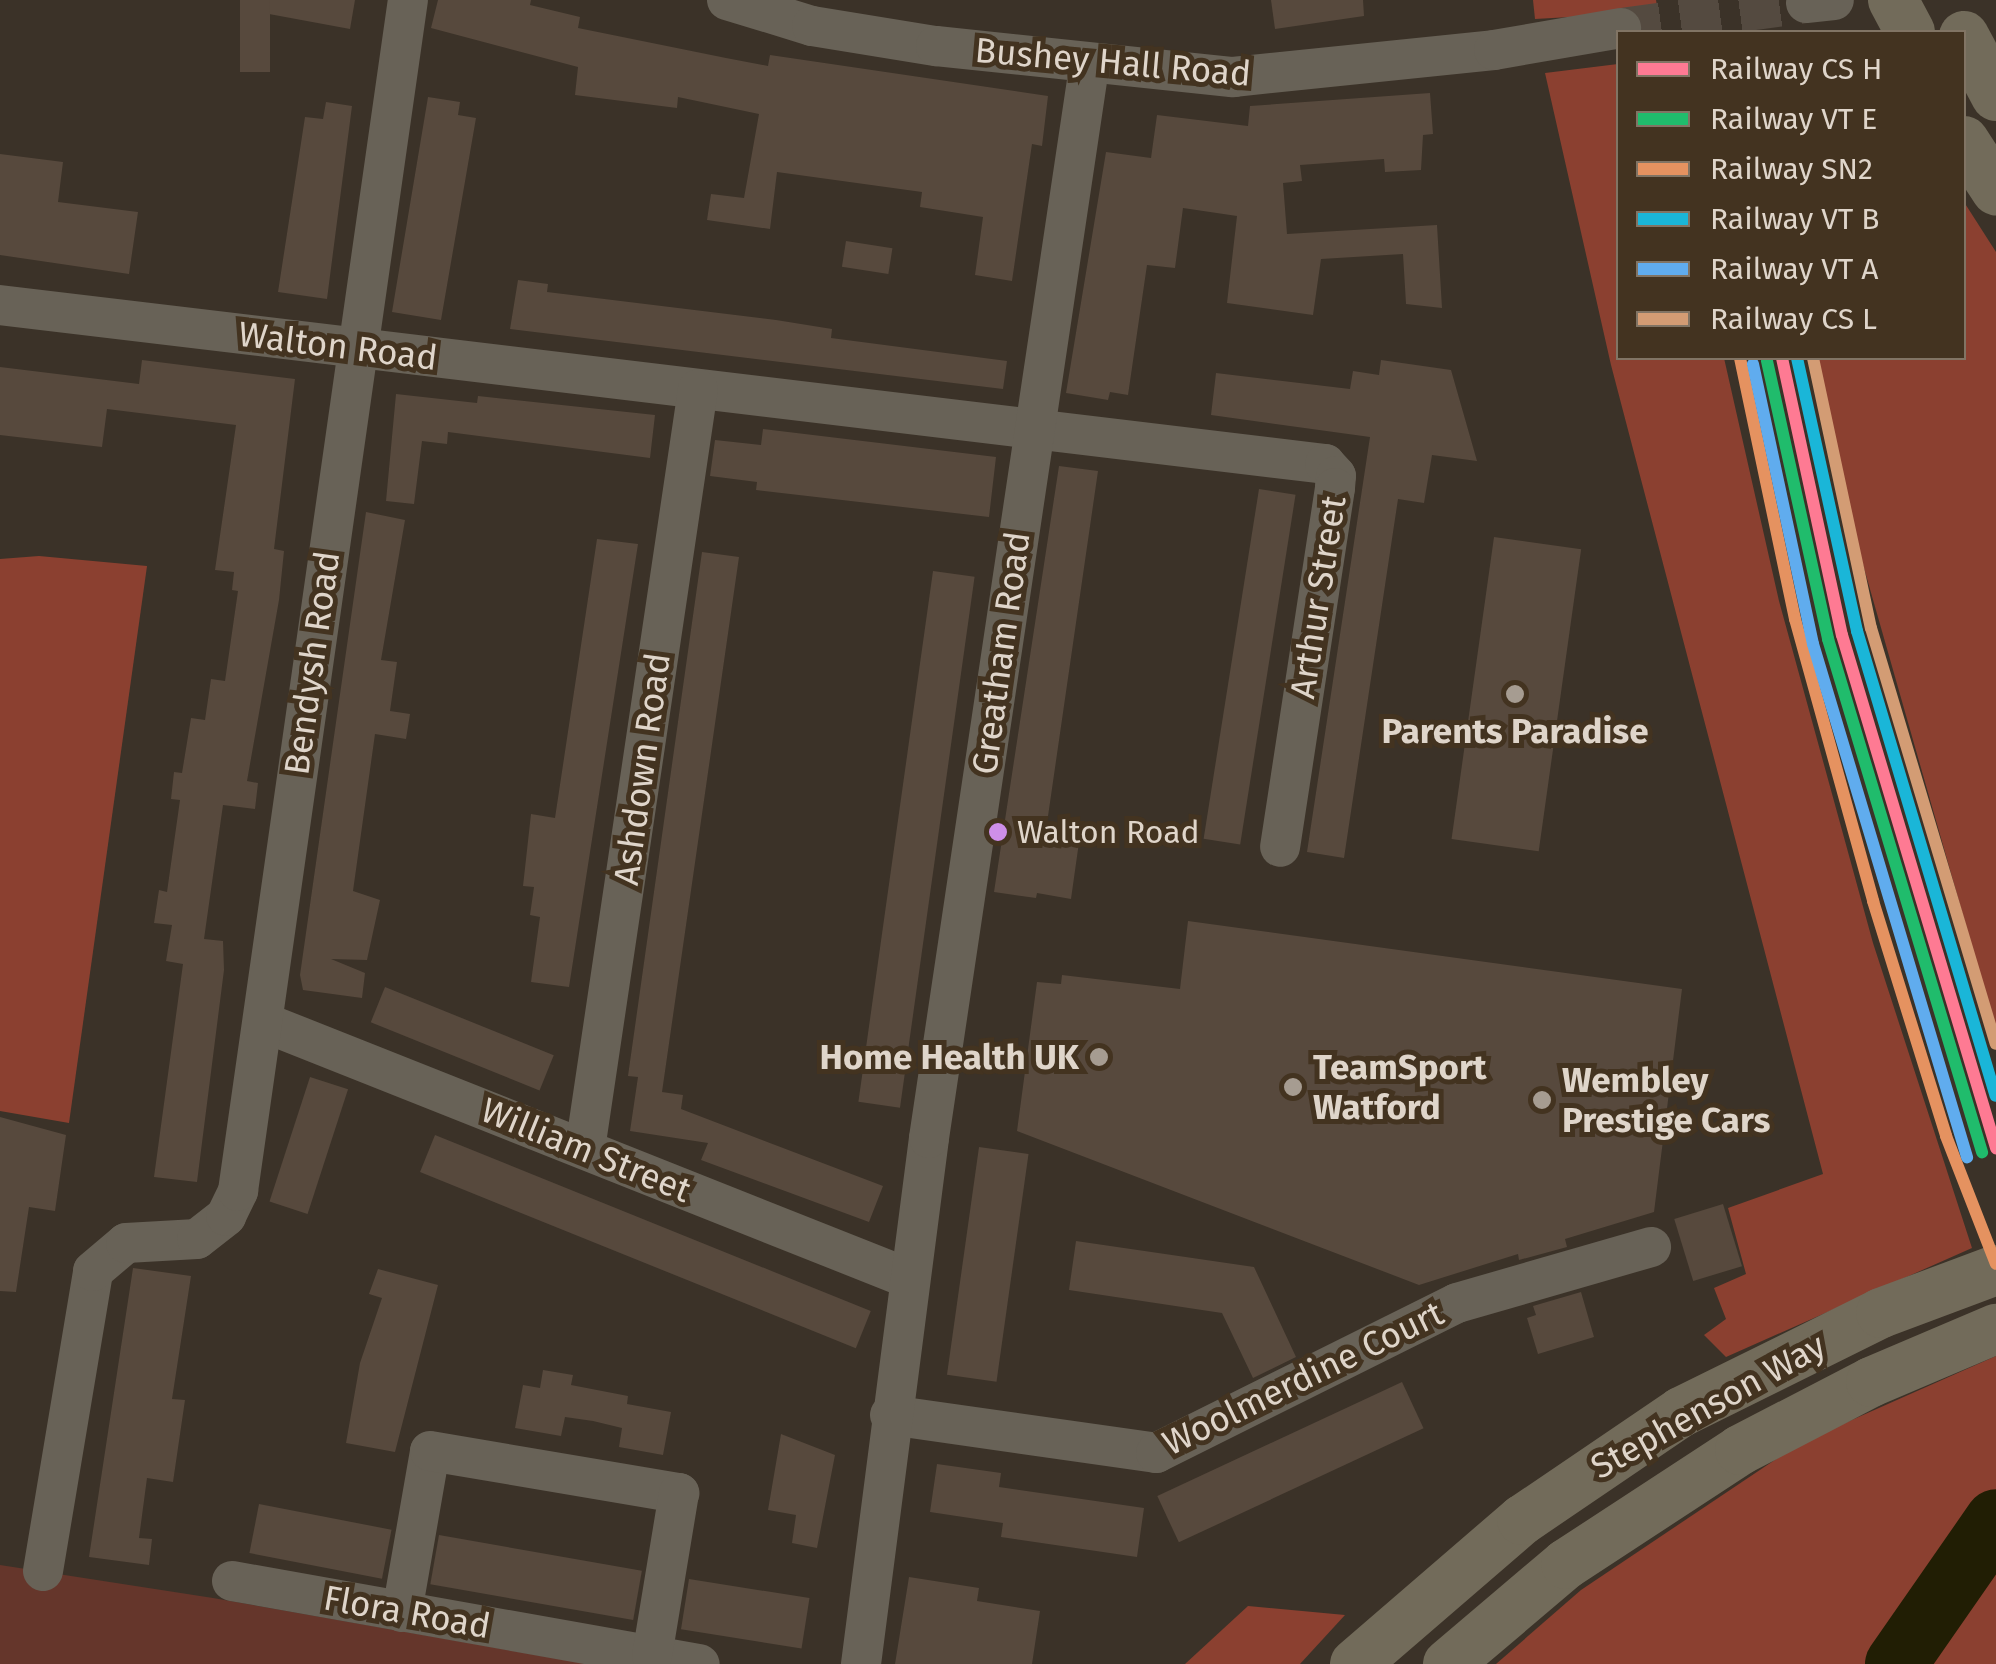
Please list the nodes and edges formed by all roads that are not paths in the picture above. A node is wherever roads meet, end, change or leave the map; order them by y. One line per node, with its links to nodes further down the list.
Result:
1 (408, 0): 15 (street, Bendysh Road)
2 (727, 0): 5 (street, Bushey Hall Road)
3 (1893, 0): 7 (main road)
4 (1947, 0): 8 (main road)
5 (813, 13): 10 (street, Bushey Hall Road)
6 (1621, 28): 10 (street, Bushey Hall Road)
7 (1909, 30)
8 (1960, 30)
9 (1966, 41): 11 (main road)
10 (1089, 67): 17 (street, Greatham Road)
11 (1996, 96)
12 (1966, 144): 13 (main road)
13 (1996, 190)
14 (0, 305): 15 (street, Walton Road)
15 (356, 348): 16 (street, Walton Road); 19 (street, Bendysh Road)
16 (698, 390): 17 (street, Walton Road); 20 (street, Ashdown Road)
17 (1034, 430): 18 (street, Arthur Street); 23 (street, Greatham Road)
18 (1280, 847)
19 (263, 1022): 20 (street, William Street); 26 (street, Bendysh Road)
20 (585, 1149): 23 (street, William Street)
21 (1651, 1246): 25 (street, Woolmerdine Court)
22 (1996, 1270): 32 (main road, Stephenson Way)
23 (910, 1279): 25 (street, Greatham Road)
24 (1996, 1330): 33 (main road, Stephenson Way)
25 (890, 1416): 31 (street, Greatham Road)
26 (43, 1571)
27 (232, 1581): 28 (street, Flora Road)
28 (402, 1612): 29 (street, Flora Road); 29 (street)
29 (652, 1656): 30 (street, Flora Road)
30 (700, 1664)
31 (861, 1664)
32 (1355, 1664)
33 (1448, 1664)

